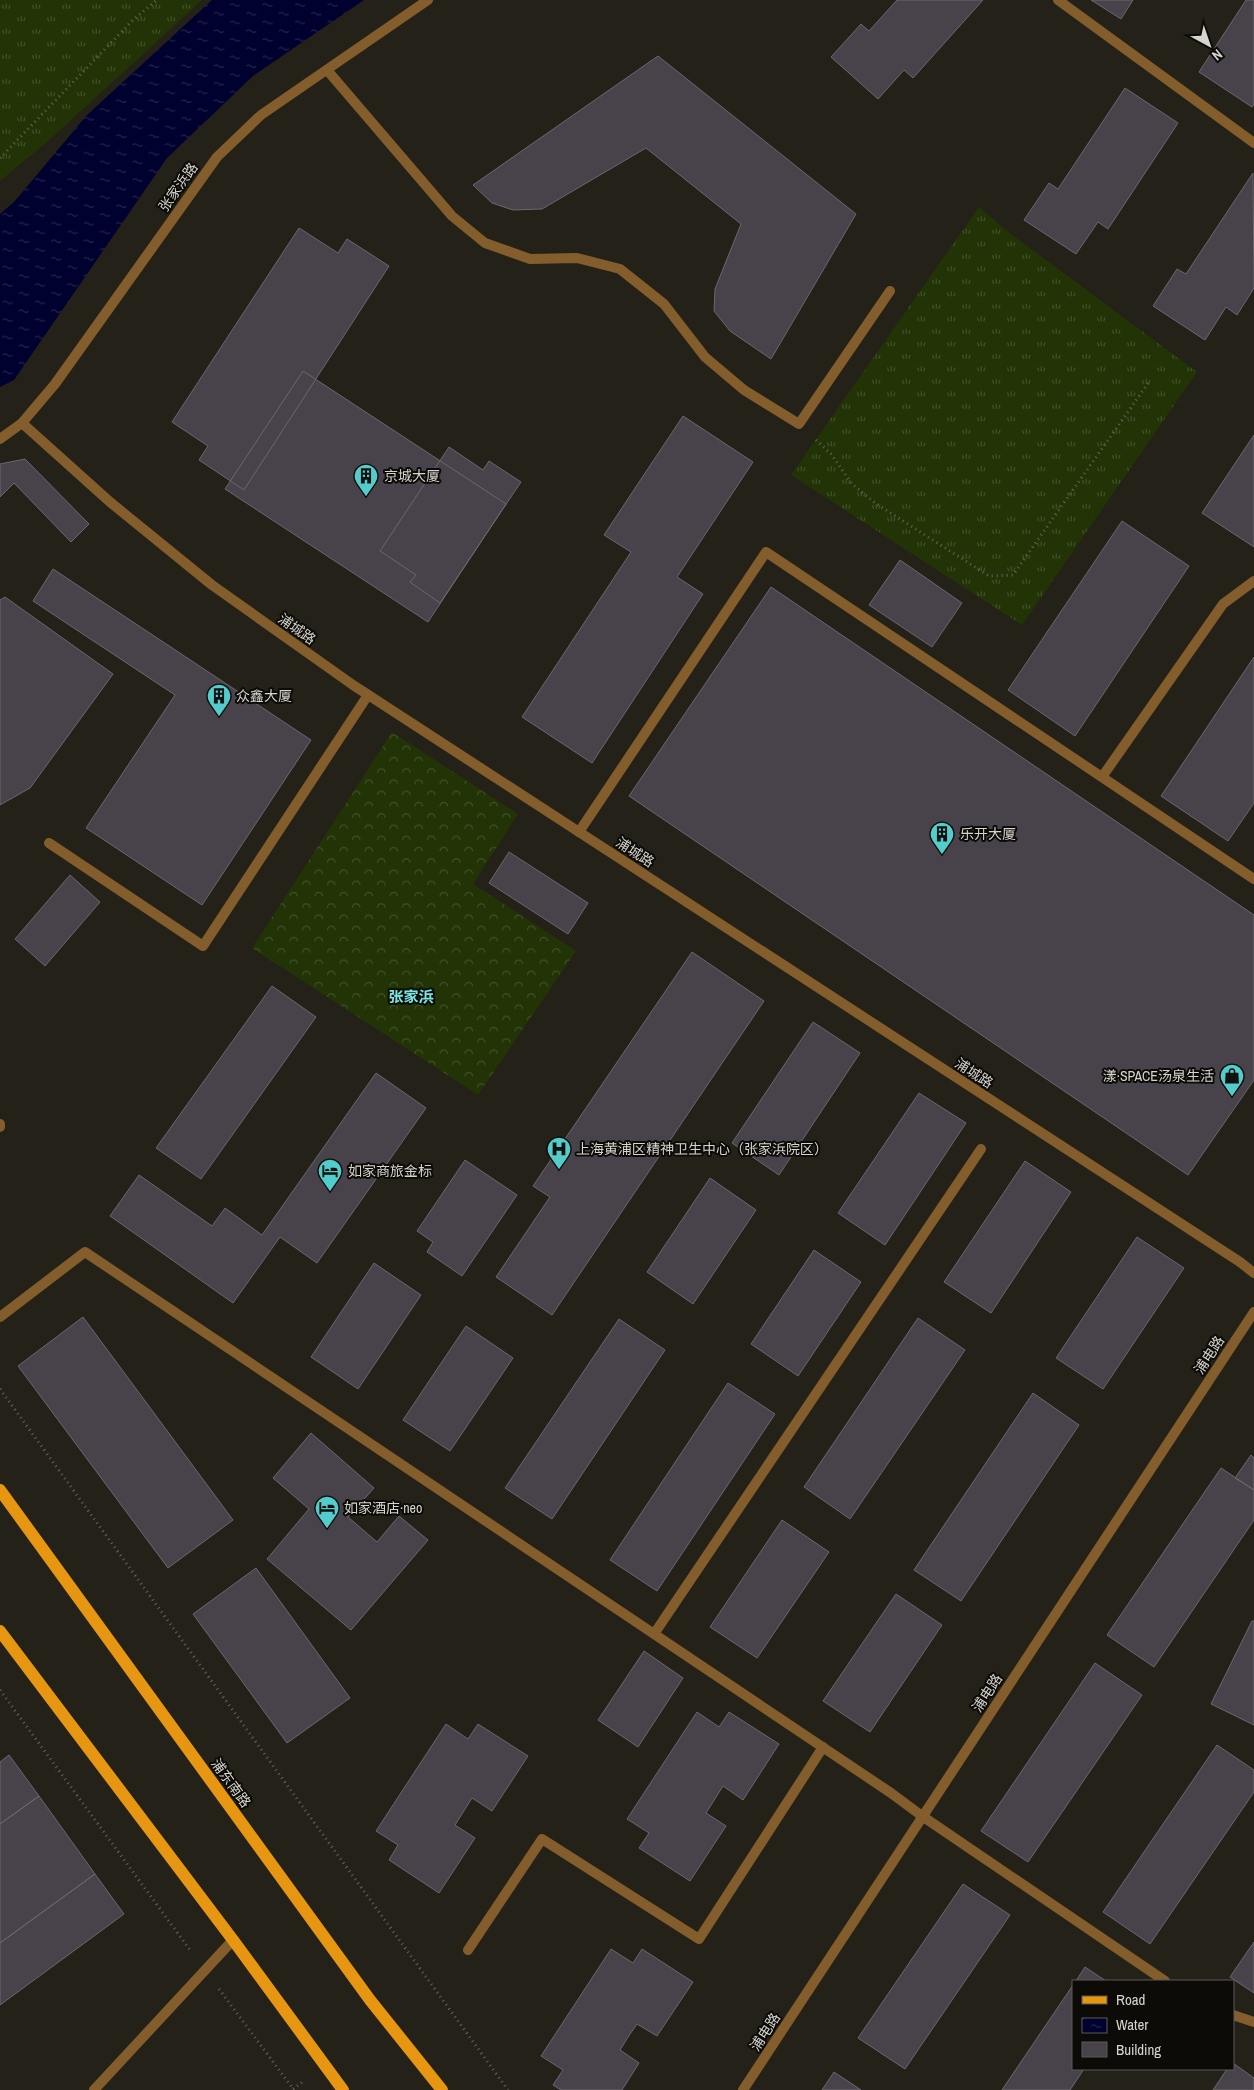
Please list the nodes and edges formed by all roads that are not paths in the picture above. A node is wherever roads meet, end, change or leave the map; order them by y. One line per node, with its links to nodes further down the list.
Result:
1 (428, 0): 3 (street, 张家浜路)
2 (1058, 0): 4 (street)
3 (327, 70): 5 (street); 6 (street, 张家浜路)
4 (1254, 143)
5 (890, 291)
6 (22, 423): 7 (street, 张家浜路); 9 (street, 浦城路)
7 (0, 439)
8 (1254, 581): 10 (street)
9 (368, 695): 11 (street, 浦城路); 12 (street)
10 (1102, 777): 11 (street); 13 (street)
11 (579, 832): 15 (street, 浦城路)
12 (49, 844)
13 (1254, 879)
14 (980, 1149): 20 (street)
15 (1254, 1273)
16 (1254, 1312): 22 (street, 浦电路)
17 (0, 1317): 20 (street)
18 (0, 1490): 30 (main road, 浦东南路)
19 (0, 1631): 23 (main road)
20 (654, 1634): 21 (street)
21 (823, 1747): 22 (street); 24 (street)
22 (922, 1816): 25 (street); 31 (street, 浦电路)
23 (233, 1940): 28 (street); 29 (main road)
24 (468, 1950)
25 (1165, 1980)
26 (1234, 2015): 27 (street)
27 (1254, 2022)
28 (94, 2090)
29 (343, 2090)
30 (442, 2090)
31 (743, 2090)

